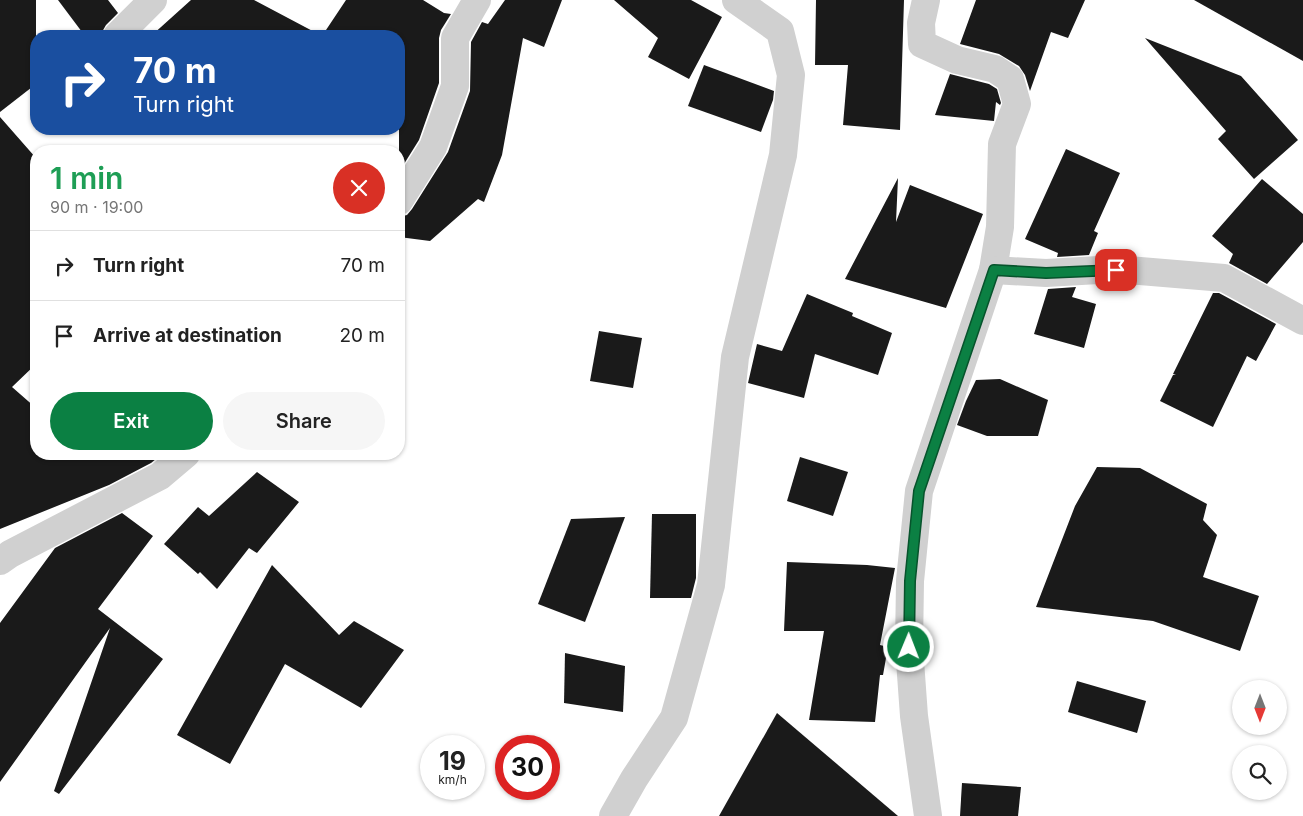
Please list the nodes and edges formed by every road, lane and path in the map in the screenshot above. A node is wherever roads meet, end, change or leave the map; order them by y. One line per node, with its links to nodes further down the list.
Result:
1 (153, 0): 5 (street)
2 (477, 0): 6 (street)
3 (736, 0): 11 (street)
4 (926, 0): 7 (street)
5 (123, 30)
6 (405, 191)
7 (994, 270): 8 (street); 12 (street)
8 (1303, 321)
9 (179, 460): 10 (street)
10 (0, 561)
11 (613, 816)
12 (928, 816)

